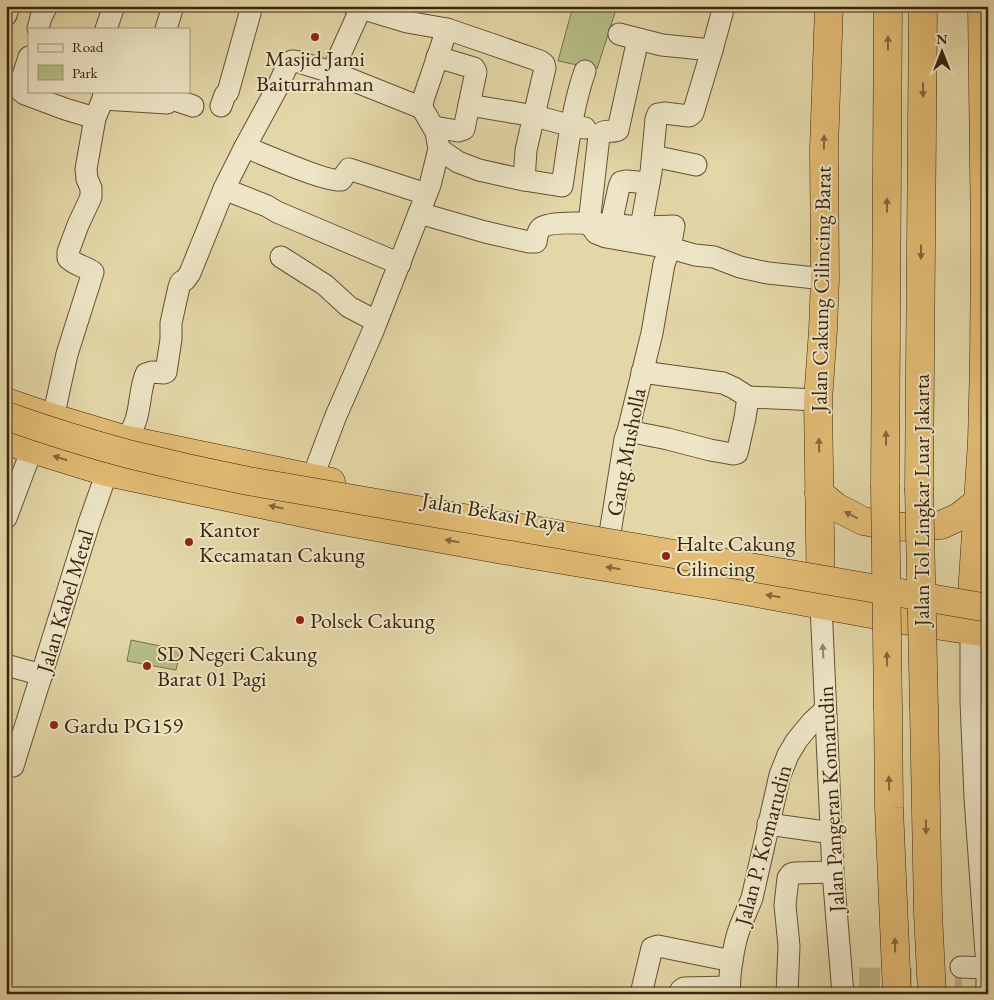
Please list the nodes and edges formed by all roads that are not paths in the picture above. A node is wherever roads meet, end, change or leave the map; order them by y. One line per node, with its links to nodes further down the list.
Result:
1 (9, 6): 12 (street)
2 (47, 6): 13 (street)
3 (173, 6): 15 (street)
4 (252, 6): 27 (street)
5 (724, 6): 17 (street)
6 (888, 6): 88 (highway, Jalan Tol Lingkar Luar Jakarta, one-way to 6, bridge)
7 (923, 6): 89 (highway, Jalan Tol Lingkar Luar Jakarta, one-way to 89, bridge)
8 (112, 7): 14 (street)
9 (825, 7): 47 (highway, Jalan Cakung Cilincing Barat, one-way to 9)
10 (363, 8): 16 (street); 21 (street)
11 (984, 8): 62 (highway)
12 (6, 15)
13 (38, 28)
14 (106, 28)
15 (166, 28)
16 (447, 29): 18 (street); 29 (street)
17 (712, 50): 32 (street); 35 (street)
18 (437, 57): 25 (street); 28 (street)
19 (28, 59): 22 (street)
20 (585, 71): 30 (street)
21 (332, 72): 28 (street); 33 (street)
22 (12, 85): 24 (street)
23 (173, 95): 24 (street); 26 (street)
24 (100, 103): 54 (street)
25 (469, 105): 29 (street); 31 (street)
26 (193, 106)
27 (221, 106)
28 (422, 108): 31 (street)
29 (535, 116): 30 (street); 37 (street)
30 (572, 126): 32 (street); 37 (street)
31 (434, 127): 34 (street)
32 (605, 130): 41 (street)
33 (245, 147): 39 (street); 40 (street)
34 (439, 149): 37 (street); 40 (street)
35 (652, 156): 36 (street); 38 (street)
36 (696, 164)
37 (524, 180)
38 (650, 183): 42 (street); 43 (street)
39 (224, 189): 46 (street); 56 (street, Jalan Kabel Metal)
40 (422, 203): 41 (street); 46 (street)
41 (589, 223): 42 (street); 44 (street)
42 (611, 224): 43 (street)
43 (641, 227): 44 (street, Gang Musholla)
44 (670, 248): 47 (street); 49 (street, Gang Musholla)
45 (281, 258): 48 (street)
46 (400, 264): 48 (street)
47 (826, 278): 51 (highway, Jalan Cakung Cilincing Barat)
48 (376, 321): 60 (street)
49 (642, 372): 50 (street, Gang Musholla); 55 (street, Gang Musholla)
50 (748, 397): 51 (street, Gang Musholla); 55 (street)
51 (818, 400): 61 (highway, Jalan Cakung Cilincing Barat, one-way to 51)
52 (6, 402): 54 (highway, Jalan Bekasi Raya)
53 (6, 416): 66 (highway, bridge)
54 (53, 418): 56 (highway, Jalan Bekasi Raya)
55 (628, 432): 64 (street, Gang Musholla)
56 (123, 439): 59 (street, Jalan Kabel Metal); 60 (highway, Jalan Bekasi Raya)
57 (6, 441): 58 (highway, Jalan Bekasi Raya)
58 (32, 450): 59 (highway, Jalan Bekasi Raya, one-way to 58); 63 (street)
59 (107, 472): 67 (highway, Jalan Bekasi Raya, one-way to 59); 70 (street, Jalan Kabel Metal)
60 (312, 479): 64 (highway, Jalan Bekasi Raya)
61 (819, 493): 62 (highway, one-way to 61); 65 (highway, Jalan Cakung Cilincing Barat)
62 (978, 502): 66 (highway)
63 (6, 518)
64 (610, 533): 65 (highway, Jalan Bekasi Raya)
65 (821, 572): 66 (highway, Jalan Bekasi Raya); 67 (highway, Jalan Cakung Cilincing Barat)
66 (983, 600): 68 (highway)
67 (821, 605): 68 (highway, Jalan Bekasi Raya); 72 (street, Jalan Pangeran Komarudin, one-way to 67)
68 (980, 632): 71 (street)
69 (6, 665): 70 (street)
70 (42, 675): 73 (street, Jalan Kabel Metal)
71 (979, 704): 74 (street)
72 (825, 710): 75 (street, Jalan P. Komarudin); 76 (street, Jalan Pangeran Komarudin)
73 (13, 766)
74 (982, 803): 83 (street)
75 (768, 824): 76 (street); 78 (street, Jalan P. Komarudin)
76 (832, 833): 77 (street, Jalan Pangeran Komarudin)
77 (833, 872): 79 (street); 82 (street, Jalan Pangeran Komarudin)
78 (752, 898): 79 (street); 80 (street, Jalan P. Komarudin)
79 (785, 905): 87 (street)
80 (732, 961): 84 (street, Jalan P. Komarudin); 85 (street)
81 (962, 973): 83 (street)
82 (849, 977)
83 (987, 980)
84 (729, 990): 86 (street)
85 (641, 994)
86 (679, 994)
87 (787, 994)
88 (897, 994)
89 (932, 994)

